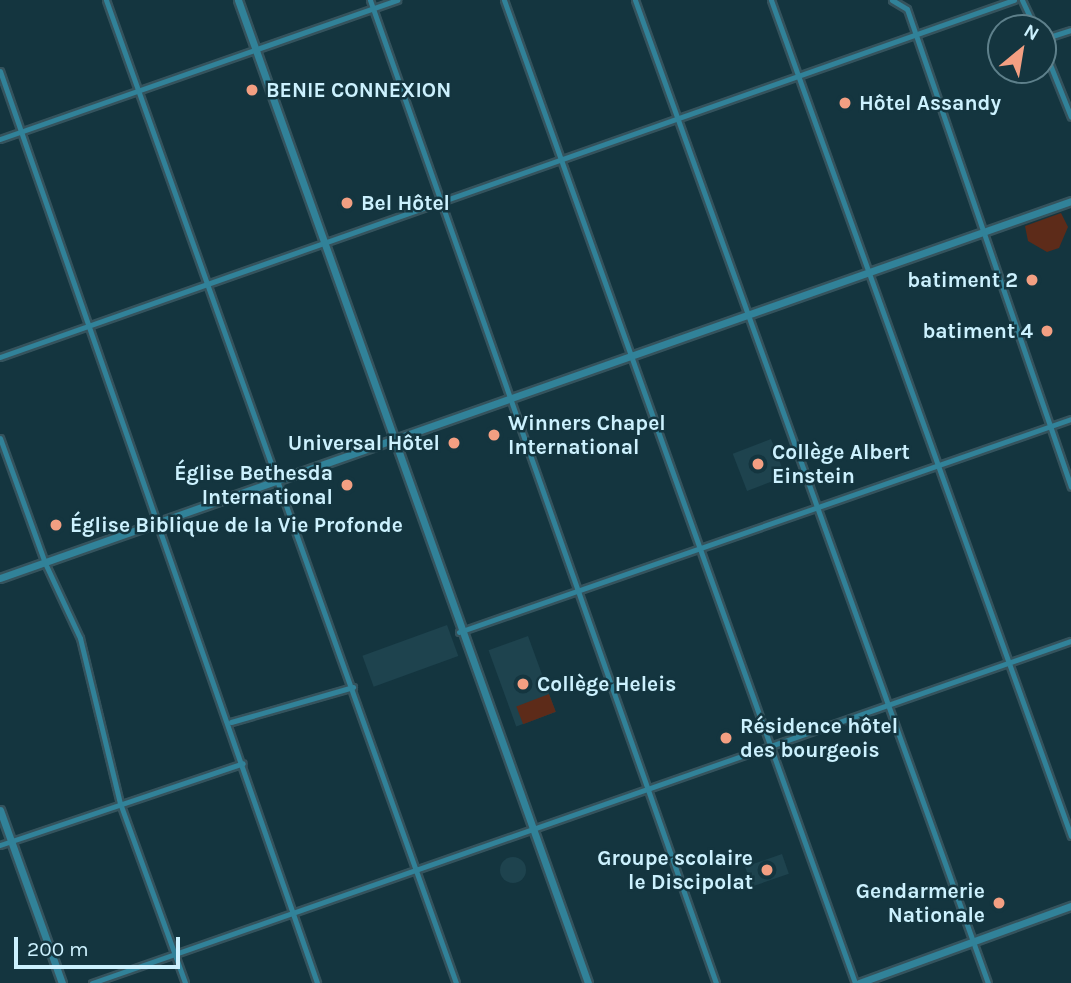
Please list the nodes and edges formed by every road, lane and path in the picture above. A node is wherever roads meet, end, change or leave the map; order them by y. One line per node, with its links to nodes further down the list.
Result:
1 (106, 0): 18 (street)
2 (237, 0): 14 (street)
3 (370, 0): 11 (street)
4 (397, 0): 11 (street)
5 (505, 0): 23 (street)
6 (635, 0): 20 (street)
7 (771, 0): 16 (street)
8 (892, 0): 12 (street)
9 (909, 0): 12 (street)
10 (1014, 0): 13 (street)
11 (373, 8): 14 (street); 25 (street)
12 (907, 9): 13 (street)
13 (912, 35): 16 (street); 26 (street)
14 (254, 48): 18 (street); 27 (street)
15 (0, 71): 21 (street)
16 (797, 77): 20 (street); 28 (street)
17 (1057, 82): 19 (street)
18 (137, 89): 21 (street); 29 (street)
19 (1071, 117)
20 (678, 118): 23 (street); 30 (street)
21 (21, 131): 22 (street); 31 (street)
22 (0, 139)
23 (560, 159): 25 (street); 33 (street)
24 (1071, 201): 26 (street)
25 (442, 202): 27 (street); 34 (street)
26 (983, 233): 28 (street); 36 (street)
27 (324, 243): 29 (street); 38 (street)
28 (868, 273): 30 (street); 39 (street)
29 (207, 284): 31 (street); 40 (street)
30 (747, 315): 33 (street); 42 (street)
31 (90, 324): 32 (street); 43 (street)
32 (0, 357)
33 (631, 358): 34 (street); 44 (street)
34 (512, 400): 38 (street); 47 (street)
35 (1071, 419): 36 (street)
36 (1051, 426): 39 (street); 41 (street)
37 (0, 438): 45 (street)
38 (395, 441): 40 (street); 48 (street)
39 (937, 465): 42 (street); 50 (street)
40 (280, 479): 43 (street); 51 (street)
41 (1071, 486)
42 (815, 509): 44 (street); 52 (street)
43 (161, 523): 45 (street); 53 (street)
44 (700, 549): 47 (street); 54 (street)
45 (44, 563): 46 (street); 57 (street)
46 (0, 578)
47 (579, 591): 48 (street); 56 (street)
48 (459, 632): 59 (street)
49 (1071, 641): 50 (street)
50 (1009, 663): 52 (street); 60 (street)
51 (353, 687): 53 (street); 63 (street)
52 (885, 706): 54 (street); 66 (street)
53 (231, 722): 55 (street)
54 (771, 746): 56 (street); 75 (street)
55 (243, 763): 57 (street); 65 (street)
56 (649, 789): 59 (street); 74 (street)
57 (120, 803): 61 (street); 67 (street)
58 (0, 810): 61 (street)
59 (535, 828): 63 (street); 73 (street)
60 (1071, 836)
61 (11, 842): 62 (street); 68 (street)
62 (0, 845)
63 (416, 870): 65 (street); 72 (street)
64 (1071, 906): 66 (street)
65 (290, 914): 67 (street); 71 (street)
66 (974, 943): 75 (street); 76 (street)
67 (173, 954): 69 (street); 70 (street)
68 (62, 983)
69 (92, 983)
70 (185, 983)
71 (317, 983)
72 (456, 983)
73 (588, 983)
74 (716, 983)
75 (857, 983)
76 (988, 983)

